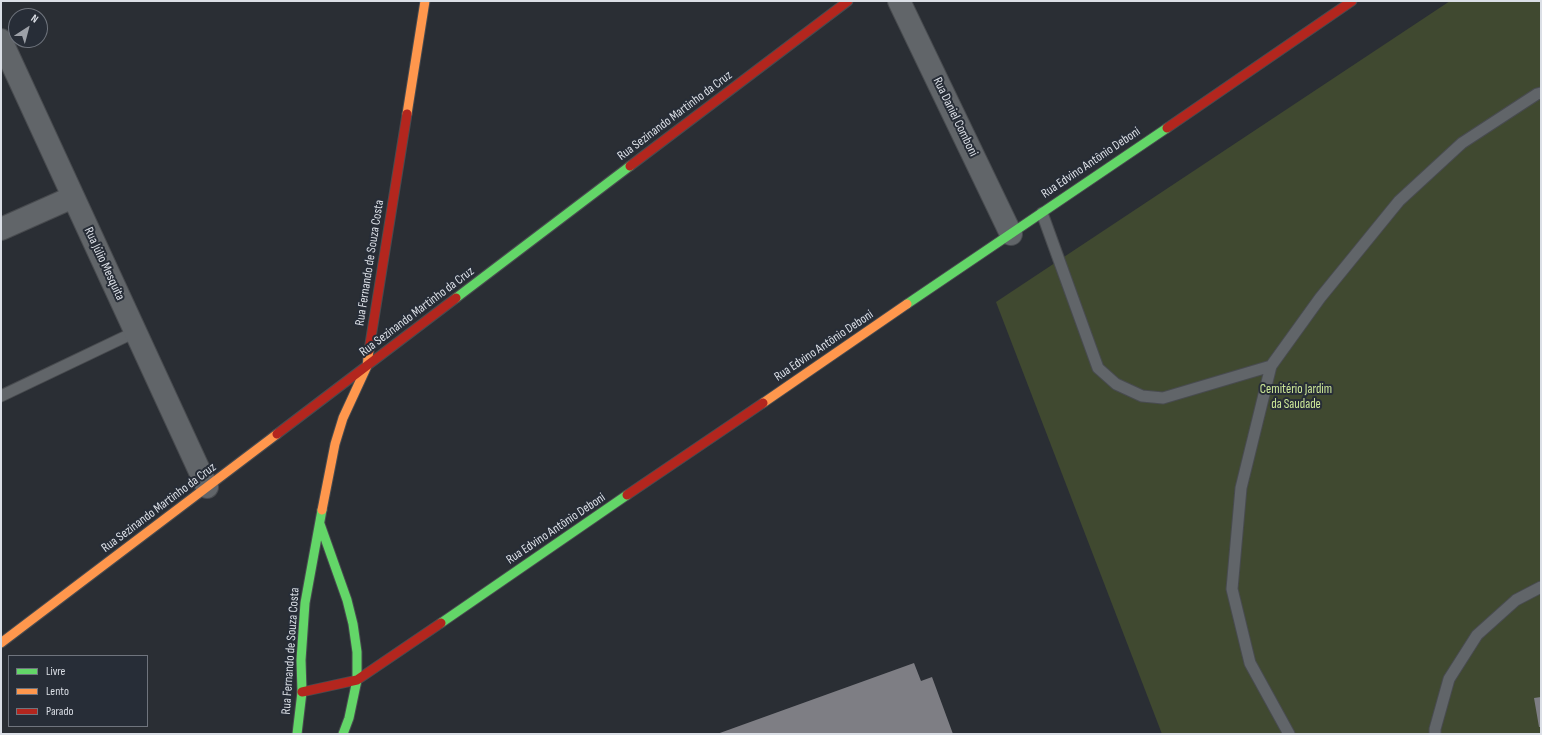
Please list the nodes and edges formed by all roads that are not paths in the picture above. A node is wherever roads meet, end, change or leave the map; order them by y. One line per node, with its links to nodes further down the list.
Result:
1 (425, 1): 12 (street, Rua Fernando de Souza Costa)
2 (848, 1): 12 (street, Rua Sezinando Martinho da Cruz)
3 (899, 1): 10 (street, Rua Daniel Comboni)
4 (1352, 1): 8 (street, Rua Edvino Antônio Deboni)
5 (1, 40): 7 (street, Rua Júlio Mesquita)
6 (1541, 93): 13 (lane)
7 (73, 197): 9 (street); 11 (street, Rua Júlio Mesquita)
8 (1042, 213): 10 (street, Rua Edvino Antônio Deboni); 13 (lane)
9 (1, 229)
10 (1011, 234): 19 (street, Rua Edvino Antônio Deboni)
11 (135, 332): 14 (lane); 15 (street, Rua Júlio Mesquita)
12 (367, 366): 15 (street, Rua Sezinando Martinho da Cruz); 16 (street, Rua Fernando de Souza Costa)
13 (1271, 366): 23 (lane)
14 (1, 396)
15 (207, 487): 18 (street, Rua Sezinando Martinho da Cruz)
16 (320, 523): 19 (street); 20 (street, Rua Fernando de Souza Costa)
17 (1541, 588): 24 (lane)
18 (1, 643)
19 (357, 680): 20 (street, Rua Edvino Antônio Deboni); 22 (street)
20 (302, 692): 21 (street, Rua Fernando de Souza Costa)
21 (297, 734)
22 (343, 734)
23 (1289, 734)
24 (1435, 734)

